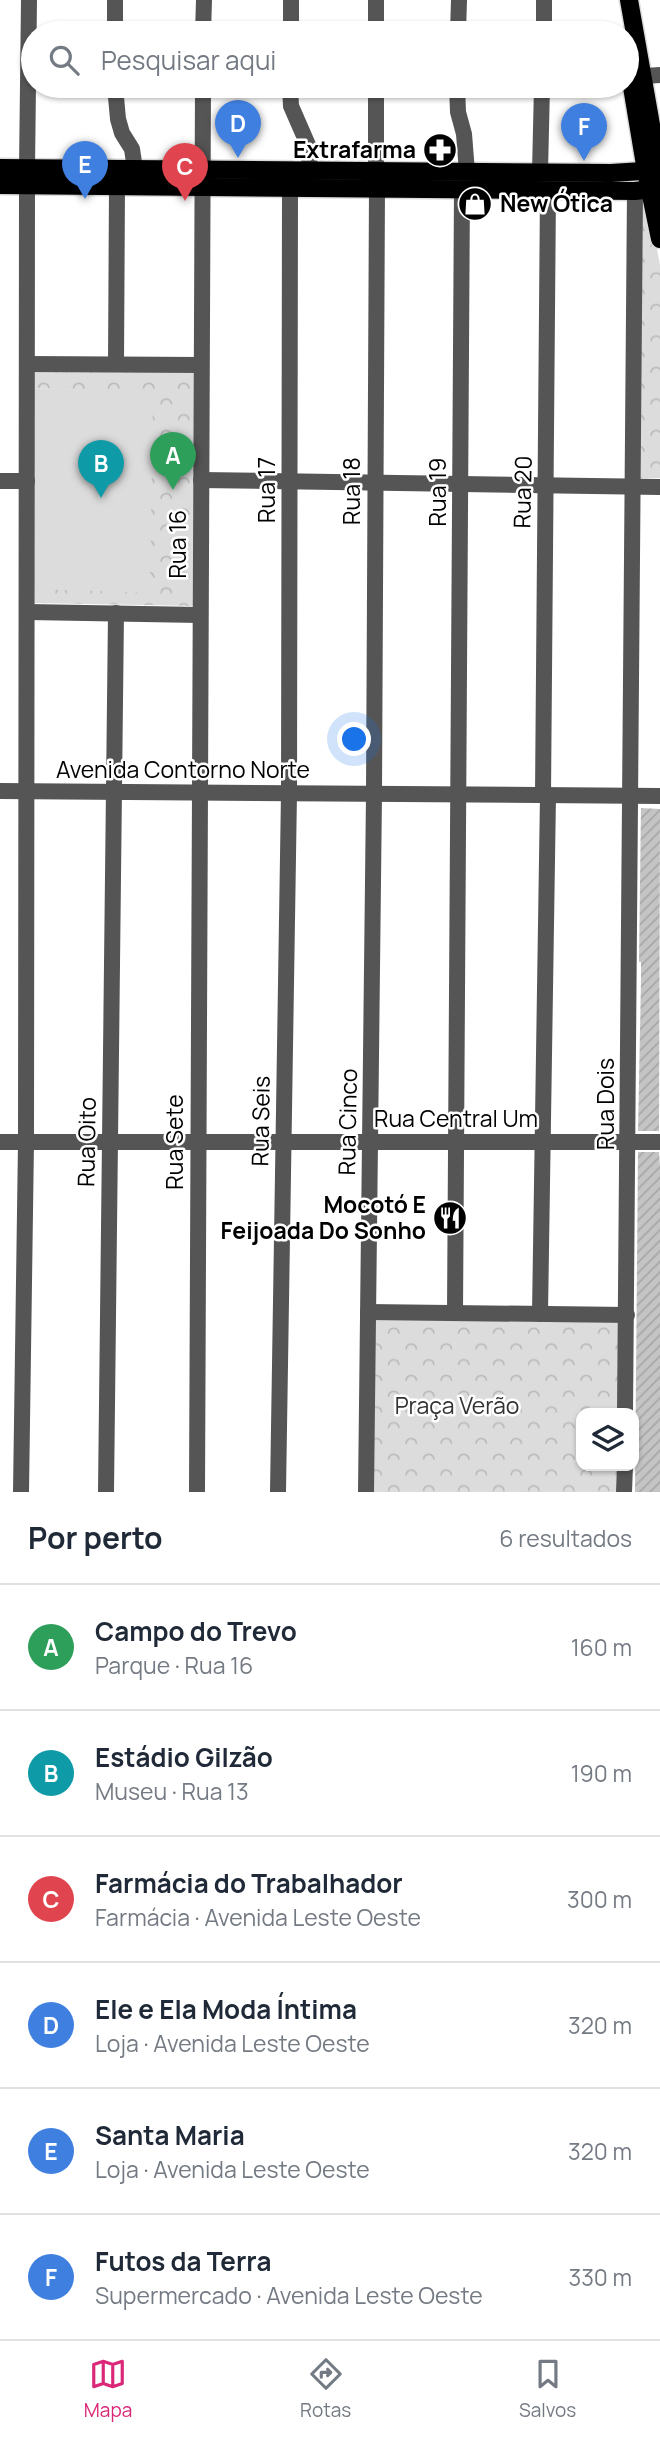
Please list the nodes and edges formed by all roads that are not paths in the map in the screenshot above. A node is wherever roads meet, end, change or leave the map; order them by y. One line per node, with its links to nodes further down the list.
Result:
1 (29, 0): 10 (street)
2 (115, 0): 11 (street)
3 (204, 0): 12 (street)
4 (291, 0): 13 (street)
5 (376, 0): 14 (street)
6 (459, 0): 15 (street)
7 (544, 0): 16 (street)
8 (617, 0): 17 (main road)
9 (629, 0): 18 (main road)
10 (29, 21)
11 (115, 21)
12 (203, 21)
13 (290, 21)
14 (376, 21)
15 (458, 21)
16 (544, 21)
17 (621, 21)
18 (633, 21)
19 (639, 51): 20 (main road)
20 (644, 76): 28 (main road); 38 (main road)
21 (28, 98): 34 (street)
22 (116, 98): 30 (street)
23 (203, 98): 35 (street, Rua 16)
24 (291, 98): 31 (street)
25 (376, 98): 36 (street, Rua 18)
26 (457, 98): 37 (street, Rua 19)
27 (542, 98): 32 (street)
28 (638, 123): 33 (main road); 38 (main road)
29 (0, 168): 34 (main road)
30 (135, 169): 34 (main road); 35 (main road)
31 (310, 170): 35 (main road); 36 (main road)
32 (540, 172): 33 (main road); 37 (main road)
33 (611, 173): 38 (main road)
34 (27, 177): 39 (main road); 40 (main road); 44 (street)
35 (202, 178): 40 (main road); 41 (main road); 46 (street, Rua 16)
36 (376, 180): 37 (main road); 41 (main road); 51 (street, Rua 18)
37 (465, 181): 42 (main road); 52 (street, Rua 19)
38 (651, 181): 42 (main road); 43 (main road); 54 (street, Rua Dois)
39 (0, 185)
40 (117, 186): 45 (street)
41 (290, 188): 50 (street, Rua 17)
42 (548, 190): 53 (street, Rua 20)
43 (660, 239)
44 (27, 364): 45 (street); 48 (street)
45 (116, 364): 46 (street)
46 (201, 365): 49 (street, Rua 16)
47 (0, 481): 48 (street)
48 (27, 481): 56 (street)
49 (201, 481): 50 (street); 58 (street, Rua 16)
50 (289, 482): 51 (street); 63 (street, Rua 17)
51 (375, 483): 52 (street); 64 (street, Rua 18)
52 (461, 484): 53 (street); 65 (street, Rua 19)
53 (546, 485): 54 (street); 66 (street, Rua 20)
54 (633, 487): 55 (street); 67 (street, Rua Dois)
55 (660, 487)
56 (27, 612): 57 (street); 60 (street)
57 (116, 613): 58 (street); 61 (street, Rua Oito)
58 (200, 615): 62 (street, Rua 16)
59 (0, 791): 60 (street, Avenida Contorno Norte)
60 (27, 791): 61 (street, Avenida Contorno Norte); 70 (street)
61 (114, 792): 62 (street, Avenida Contorno Norte); 71 (street, Rua Oito)
62 (199, 793): 63 (street, Avenida Contorno Norte); 72 (street, Rua Sete)
63 (289, 793): 64 (street, Avenida Contorno Norte); 73 (street, Rua Seis)
64 (374, 794): 65 (street, Avenida Contorno Norte); 74 (street, Rua Cinco)
65 (458, 794): 66 (street, Avenida Contorno Norte); 75 (street, Rua 19)
66 (546, 795): 67 (street, Avenida Contorno Norte); 76 (street, Rua 20)
67 (630, 796): 68 (street, Avenida Contorno Norte); 77 (street, Rua Dois)
68 (660, 796)
69 (0, 1142): 70 (street, Rua Central Um)
70 (26, 1142): 71 (street, Rua Central Um); 85 (street)
71 (109, 1142): 72 (street, Rua Central Um); 86 (street, Rua Oito)
72 (198, 1142): 73 (street, Rua Central Um); 87 (street, Rua Sete)
73 (284, 1142): 74 (street, Rua Central Um); 88 (street, Rua Seis)
74 (370, 1142): 75 (street, Rua Central Um); 79 (street, Rua Cinco)
75 (457, 1142): 76 (street, Rua Central Um); 80 (street, Rua 19)
76 (544, 1142): 77 (street, Rua Central Um); 81 (street, Rua 20)
77 (629, 1142): 78 (street, Rua Central Um); 82 (street, Rua Dois)
78 (660, 1142)
79 (368, 1312): 80 (street); 89 (street, Rua Cinco)
80 (455, 1313): 81 (street)
81 (540, 1314): 82 (street)
82 (627, 1315): 83 (street, Rua Dois)
83 (625, 1408)
84 (625, 1471): 90 (street)
85 (21, 1492)
86 (106, 1492)
87 (197, 1492)
88 (278, 1492)
89 (366, 1492)
90 (624, 1492)

